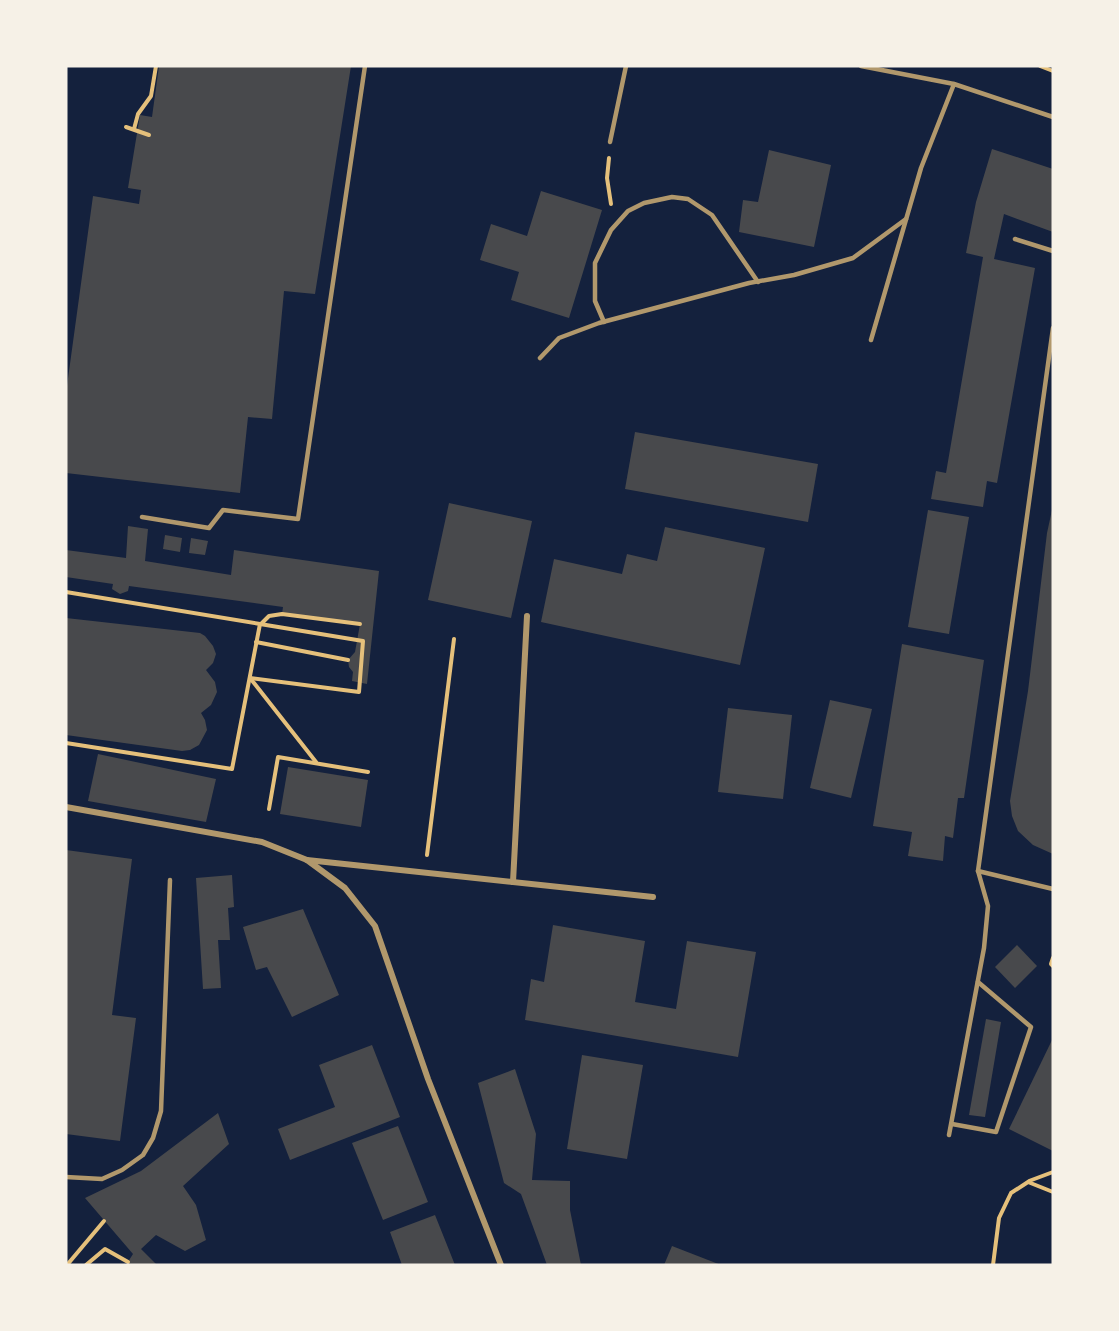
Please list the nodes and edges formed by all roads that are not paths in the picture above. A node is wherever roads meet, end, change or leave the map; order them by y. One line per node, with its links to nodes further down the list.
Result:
1 (365, 66): 15 (lane)
2 (626, 66): 6 (lane)
3 (861, 66): 4 (lane)
4 (954, 84): 5 (lane); 7 (lane)
5 (1053, 117)
6 (610, 142)
7 (906, 219): 10 (lane); 13 (lane)
8 (1015, 239): 9 (lane)
9 (1053, 251)
10 (758, 282): 11 (lane); 11 (lane)
11 (604, 322): 14 (lane)
12 (1053, 328): 19 (lane)
13 (871, 340)
14 (540, 358)
15 (142, 517)
16 (527, 616): 21 (street)
17 (66, 807): 18 (street)
18 (307, 860): 21 (street); 28 (street)
19 (978, 871): 22 (lane); 24 (lane)
20 (170, 880): 27 (lane)
21 (513, 882): 23 (street)
22 (1053, 890)
23 (653, 897)
24 (978, 982): 25 (lane); 25 (lane)
25 (952, 1124): 26 (lane)
26 (949, 1135)
27 (66, 1177)
28 (501, 1265)

